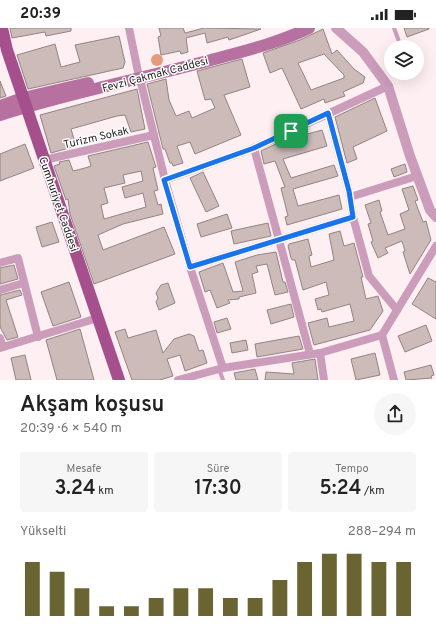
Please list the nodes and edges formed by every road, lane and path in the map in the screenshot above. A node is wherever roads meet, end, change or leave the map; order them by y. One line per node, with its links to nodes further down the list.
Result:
1 (2, 28): 11 (main road, Cumhuriyet Caddesi)
2 (129, 28): 9 (street)
3 (290, 28): 9 (main road, Fevzi Çakmak Caddesi)
4 (309, 28): 9 (main road, Fevzi Çakmak Caddesi)
5 (336, 28): 10 (street)
6 (394, 28): 7 (lane)
7 (398, 40)
8 (0, 50): 11 (main road, Cumhuriyet Caddesi)
9 (139, 75): 11 (main road, Fevzi Çakmak Caddesi); 15 (street)
10 (388, 86): 13 (street); 18 (street)
11 (21, 103): 12 (main road); 14 (main road, Fevzi Çakmak Caddesi); 17 (main road, Cumhuriyet Caddesi); 30 (main road, Cumhuriyet Caddesi)
12 (0, 106)
13 (328, 113): 16 (street); 20 (street)
14 (0, 115)
15 (154, 135): 17 (street, Turizm Sokak); 19 (street)
16 (254, 148): 19 (street); 23 (street)
17 (44, 160): 39 (main road, Cumhuriyet Caddesi)
18 (417, 176): 20 (street); 22 (street)
19 (164, 180): 26 (street)
20 (350, 197): 21 (street)
21 (353, 217): 23 (street); 29 (street)
22 (436, 217)
23 (279, 239): 26 (street); 36 (street)
24 (436, 246): 29 (street)
25 (0, 263): 27 (street)
26 (190, 267): 37 (street)
27 (24, 283): 28 (street); 32 (street)
28 (0, 290)
29 (397, 310): 31 (street)
30 (91, 320): 32 (street); 38 (main road, Cumhuriyet Caddesi)
31 (382, 335): 35 (street); 43 (street)
32 (38, 337): 34 (street)
33 (0, 338): 34 (street)
34 (1, 348)
35 (320, 353): 36 (street); 42 (street)
36 (310, 354): 37 (street)
37 (221, 368): 40 (street); 41 (lane)
38 (112, 380)
39 (119, 380)
40 (178, 380)
41 (223, 380)
42 (324, 380)
43 (394, 380)

